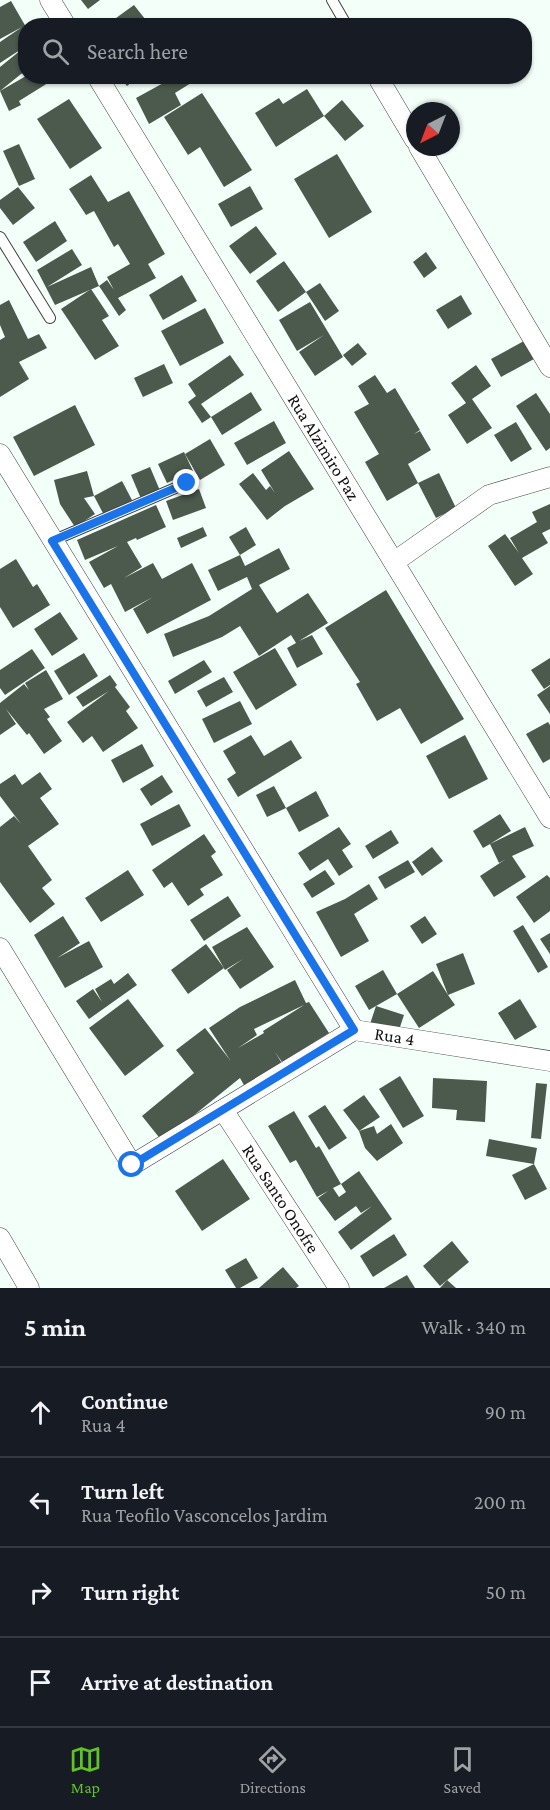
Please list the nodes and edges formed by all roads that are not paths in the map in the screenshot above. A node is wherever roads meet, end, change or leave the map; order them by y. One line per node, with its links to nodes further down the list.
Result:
1 (50, 0): 3 (street)
2 (332, 0): 4 (lane)
3 (61, 18)
4 (342, 18)
5 (102, 84): 16 (street, Rua Alzimiro Paz)
6 (382, 84): 7 (street)
7 (406, 125)
8 (424, 156): 11 (street)
9 (0, 237): 10 (lane)
10 (50, 318)
11 (550, 367)
12 (0, 454): 15 (street)
13 (550, 477): 16 (street)
14 (187, 483): 15 (lane)
15 (52, 541): 19 (street)
16 (394, 562): 17 (street, Rua Alzimiro Paz)
17 (550, 818)
18 (0, 948): 21 (street, Rua 4)
19 (354, 1030): 20 (street, Rua 4); 21 (street, Rua 4)
20 (550, 1061)
21 (223, 1110): 24 (street, Rua Santo Onofre)
22 (0, 1238): 23 (street)
23 (29, 1288)
24 (339, 1288)

